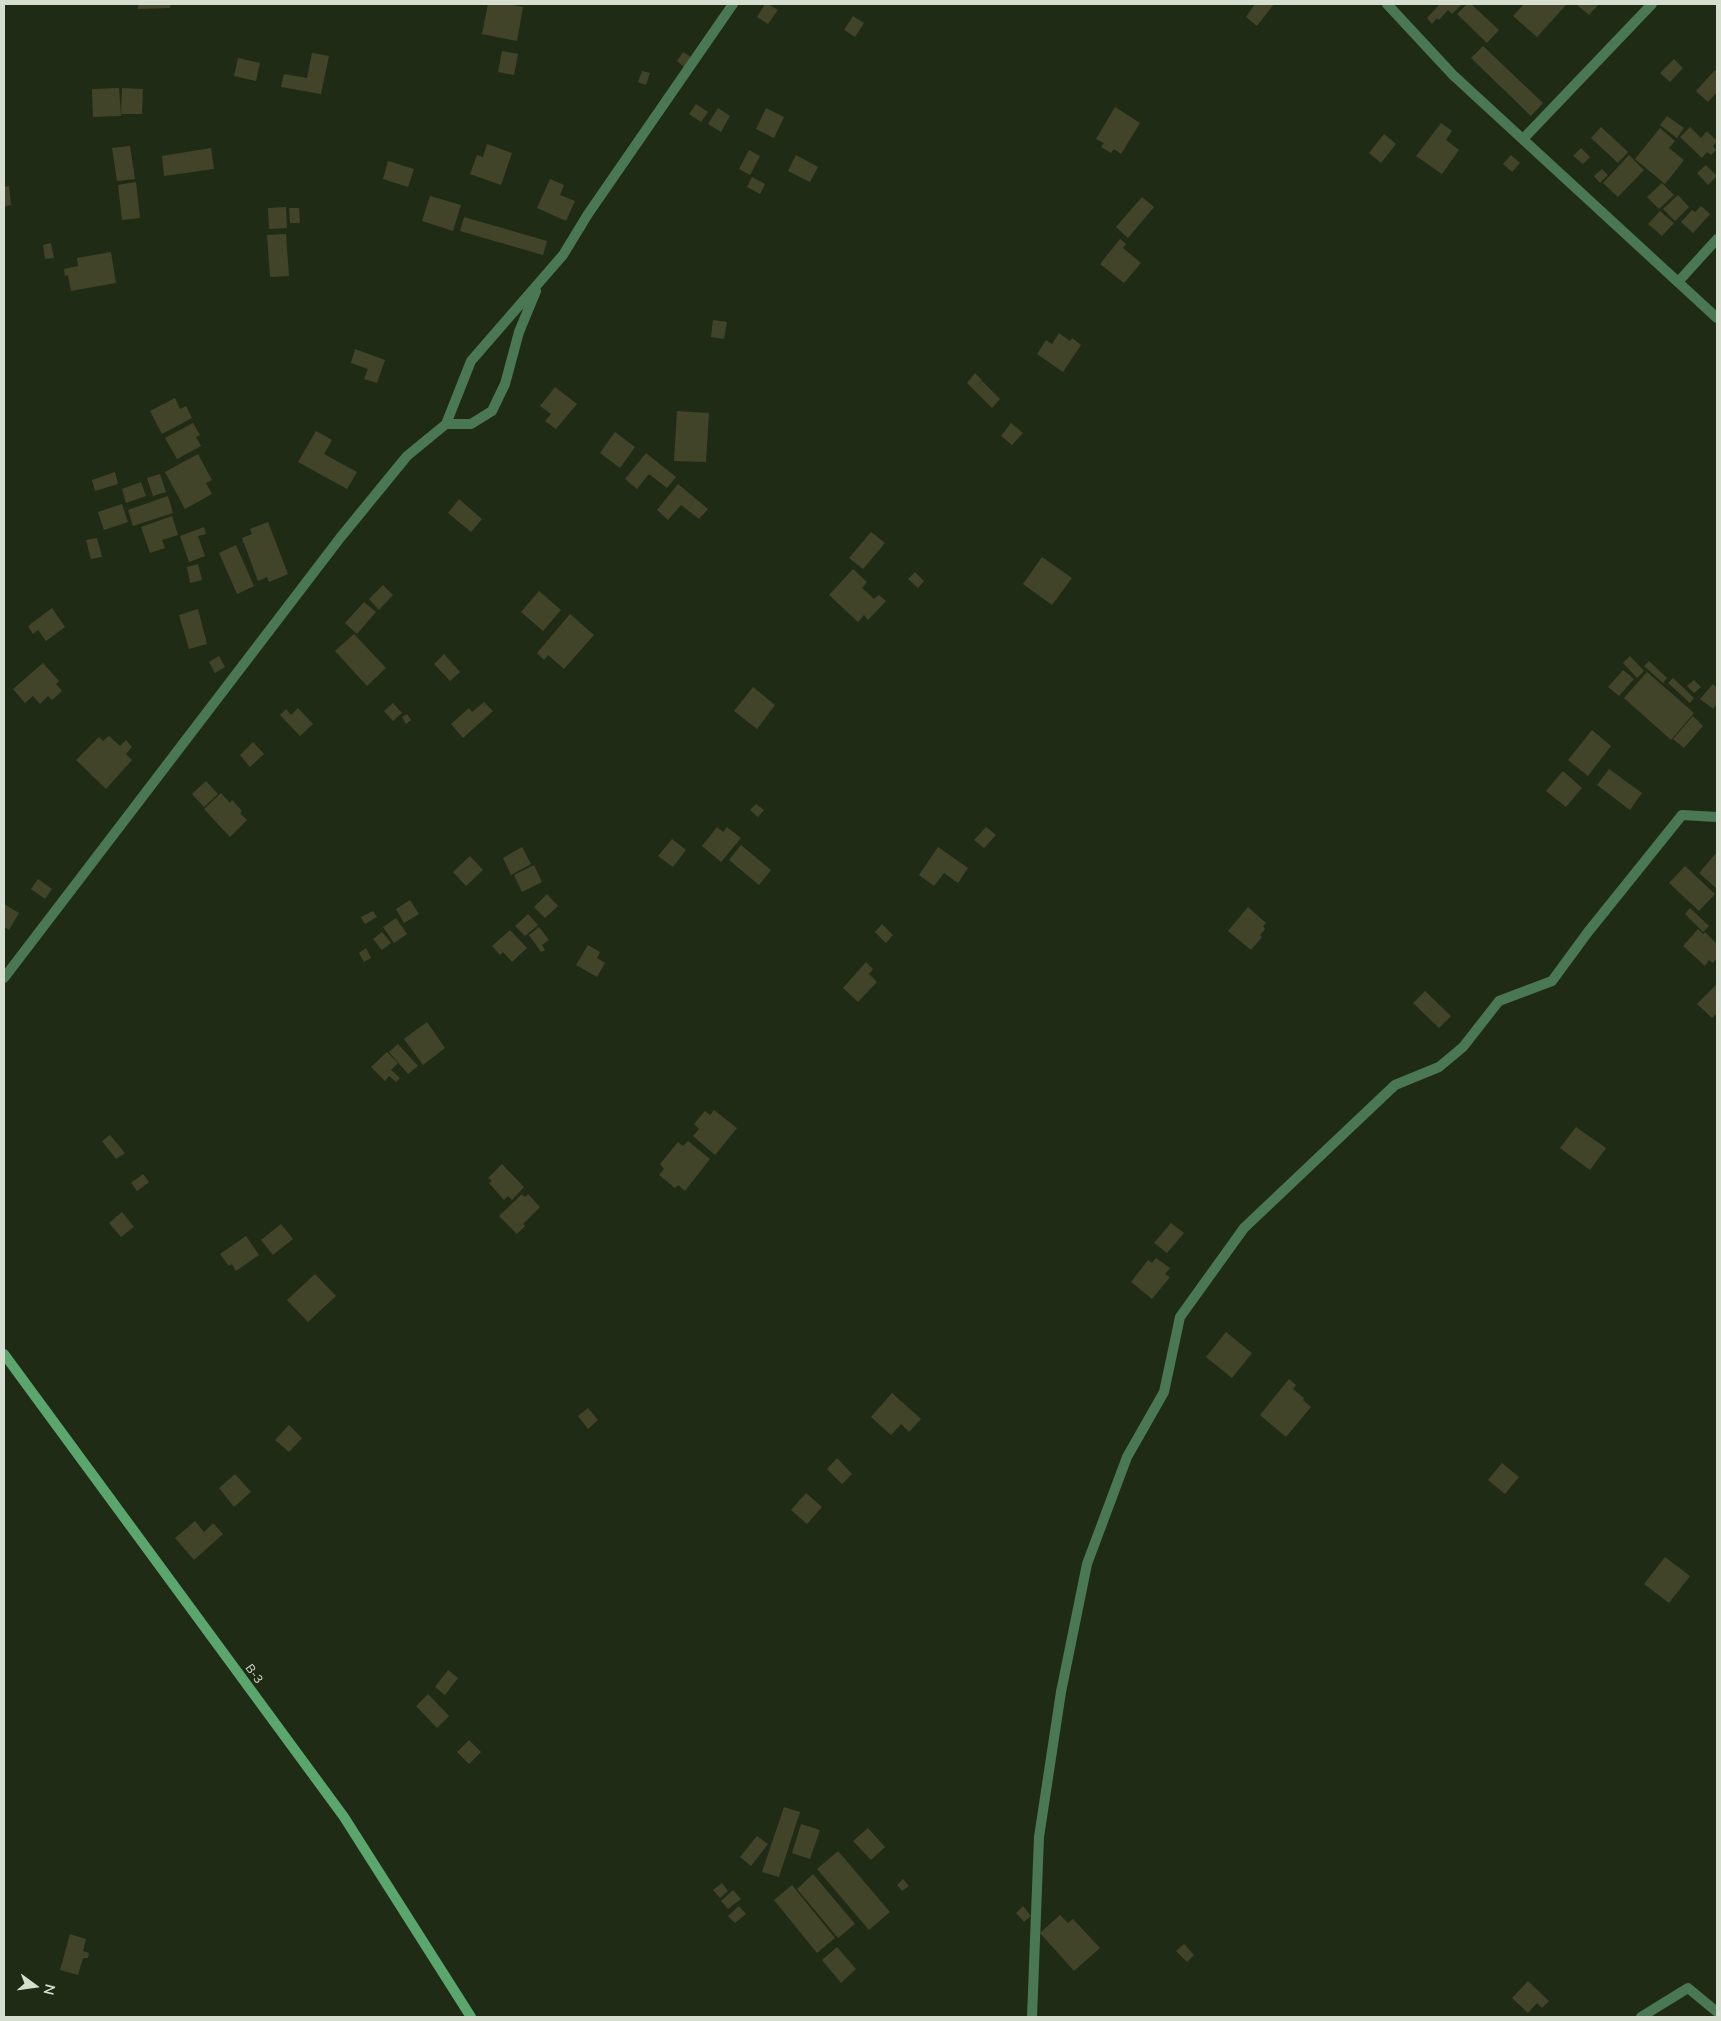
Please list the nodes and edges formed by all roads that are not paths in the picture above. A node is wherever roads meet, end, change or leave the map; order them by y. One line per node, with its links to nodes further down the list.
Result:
1 (733, 4): 7 (street)
2 (1387, 4): 4 (street)
3 (1652, 4): 4 (street)
4 (1524, 138): 6 (street)
5 (1717, 239): 6 (street)
6 (1678, 282): 8 (street)
7 (539, 283): 9 (street); 9 (street)
8 (1717, 318)
9 (446, 424): 11 (street)
10 (1717, 817): 15 (street)
11 (4, 978)
12 (4, 1354): 14 (main road, B-3)
13 (1717, 2012): 16 (street)
14 (471, 2017)
15 (1032, 2017)
16 (1641, 2017)

